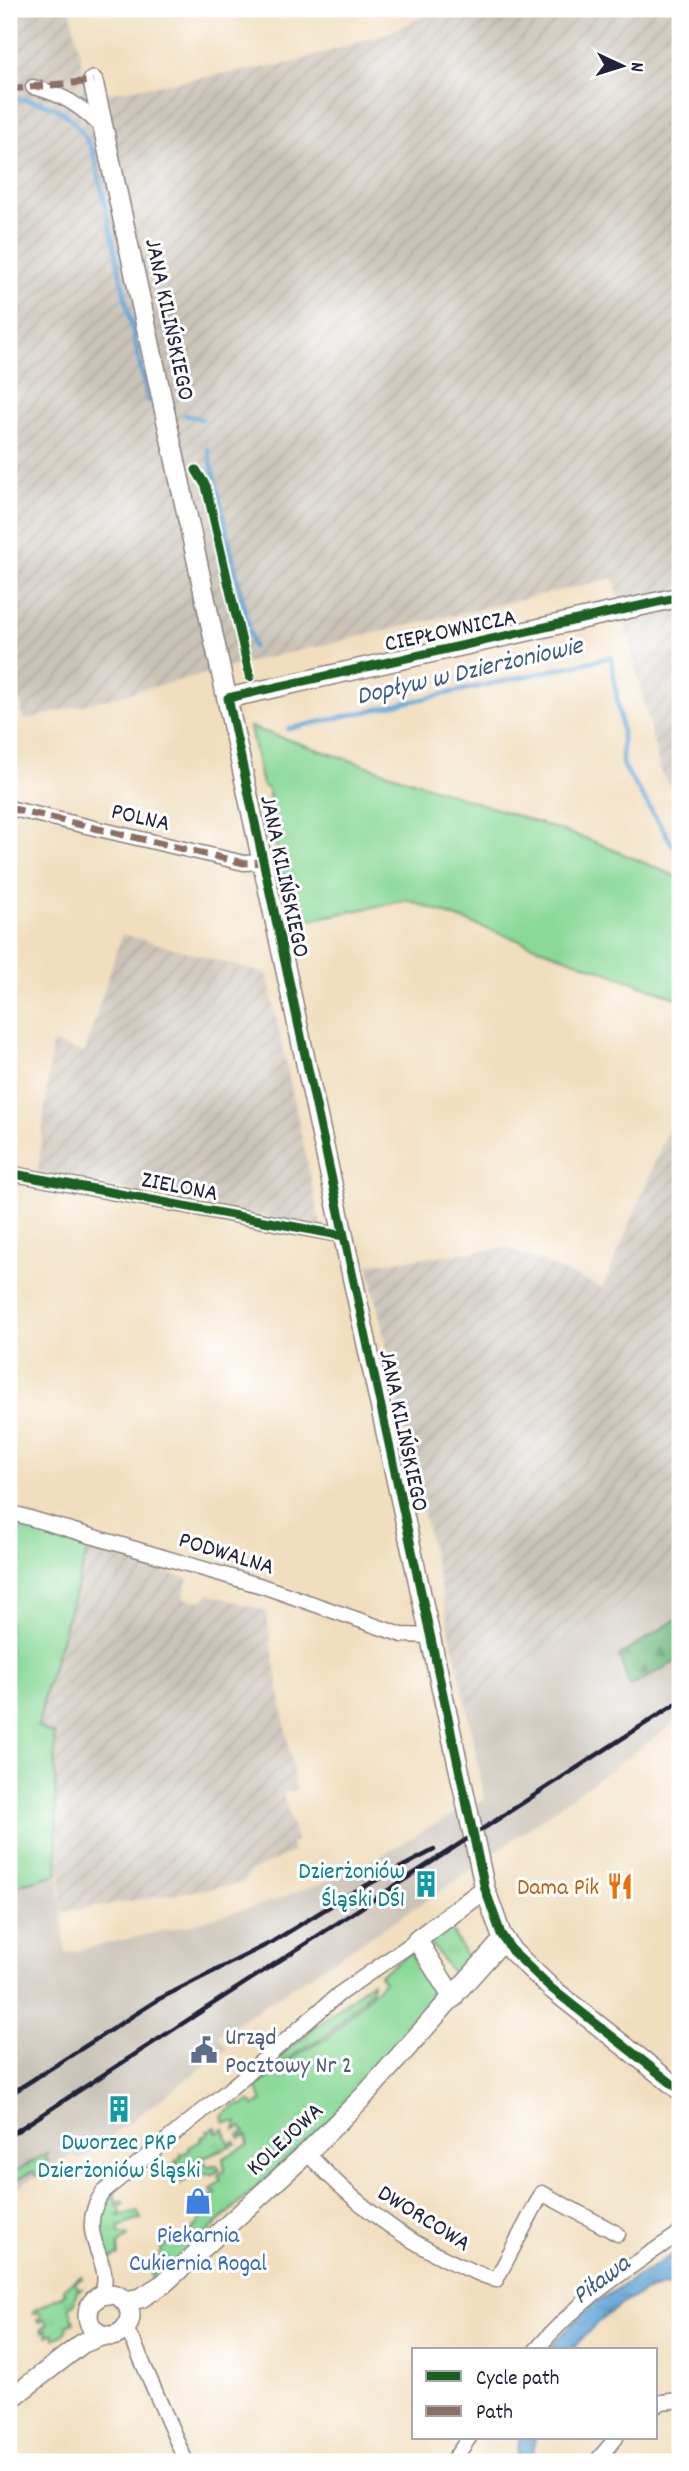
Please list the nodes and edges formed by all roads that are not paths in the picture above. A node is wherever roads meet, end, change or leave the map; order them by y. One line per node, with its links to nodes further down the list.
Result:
1 (93, 81): 3 (street, JANA KILIŃSKIEGO)
2 (33, 88): 3 (street)
3 (104, 130): 5 (street, JANA KILIŃSKIEGO)
4 (680, 597): 5 (street, CIEPŁOWNICZA)
5 (228, 698): 7 (street, JANA KILIŃSKIEGO)
6 (9, 808): 7 (street, POLNA)
7 (264, 862): 9 (street, JANA KILIŃSKIEGO)
8 (9, 1173): 9 (street, ZIELONA)
9 (344, 1236): 11 (street, JANA KILIŃSKIEGO)
10 (9, 1512): 11 (street, PODWALNA)
11 (431, 1636): 12 (street, JANA KILIŃSKIEGO)
12 (485, 1889): 13 (street, JANA KILIŃSKIEGO); 14 (street)
13 (504, 1939): 15 (street, KOLEJOWA); 16 (street, JANA KILIŃSKIEGO)
14 (418, 1940): 15 (street); 20 (street)
15 (453, 1998): 17 (street, KOLEJOWA)
16 (680, 2090)
17 (307, 2153): 19 (street, DWORCOWA); 21 (street, KOLEJOWA)
18 (680, 2233): 23 (street)
19 (618, 2234)
20 (100, 2296): 21 (street); 22 (street)
21 (130, 2310): 22 (street); 29 (street)
22 (93, 2336): 24 (street)
23 (538, 2348)
24 (9, 2400)
25 (680, 2400): 26 (street)
26 (658, 2405)
27 (468, 2440): 30 (street)
28 (613, 2440): 31 (street)
29 (186, 2462)
30 (452, 2462)
31 (596, 2462)

